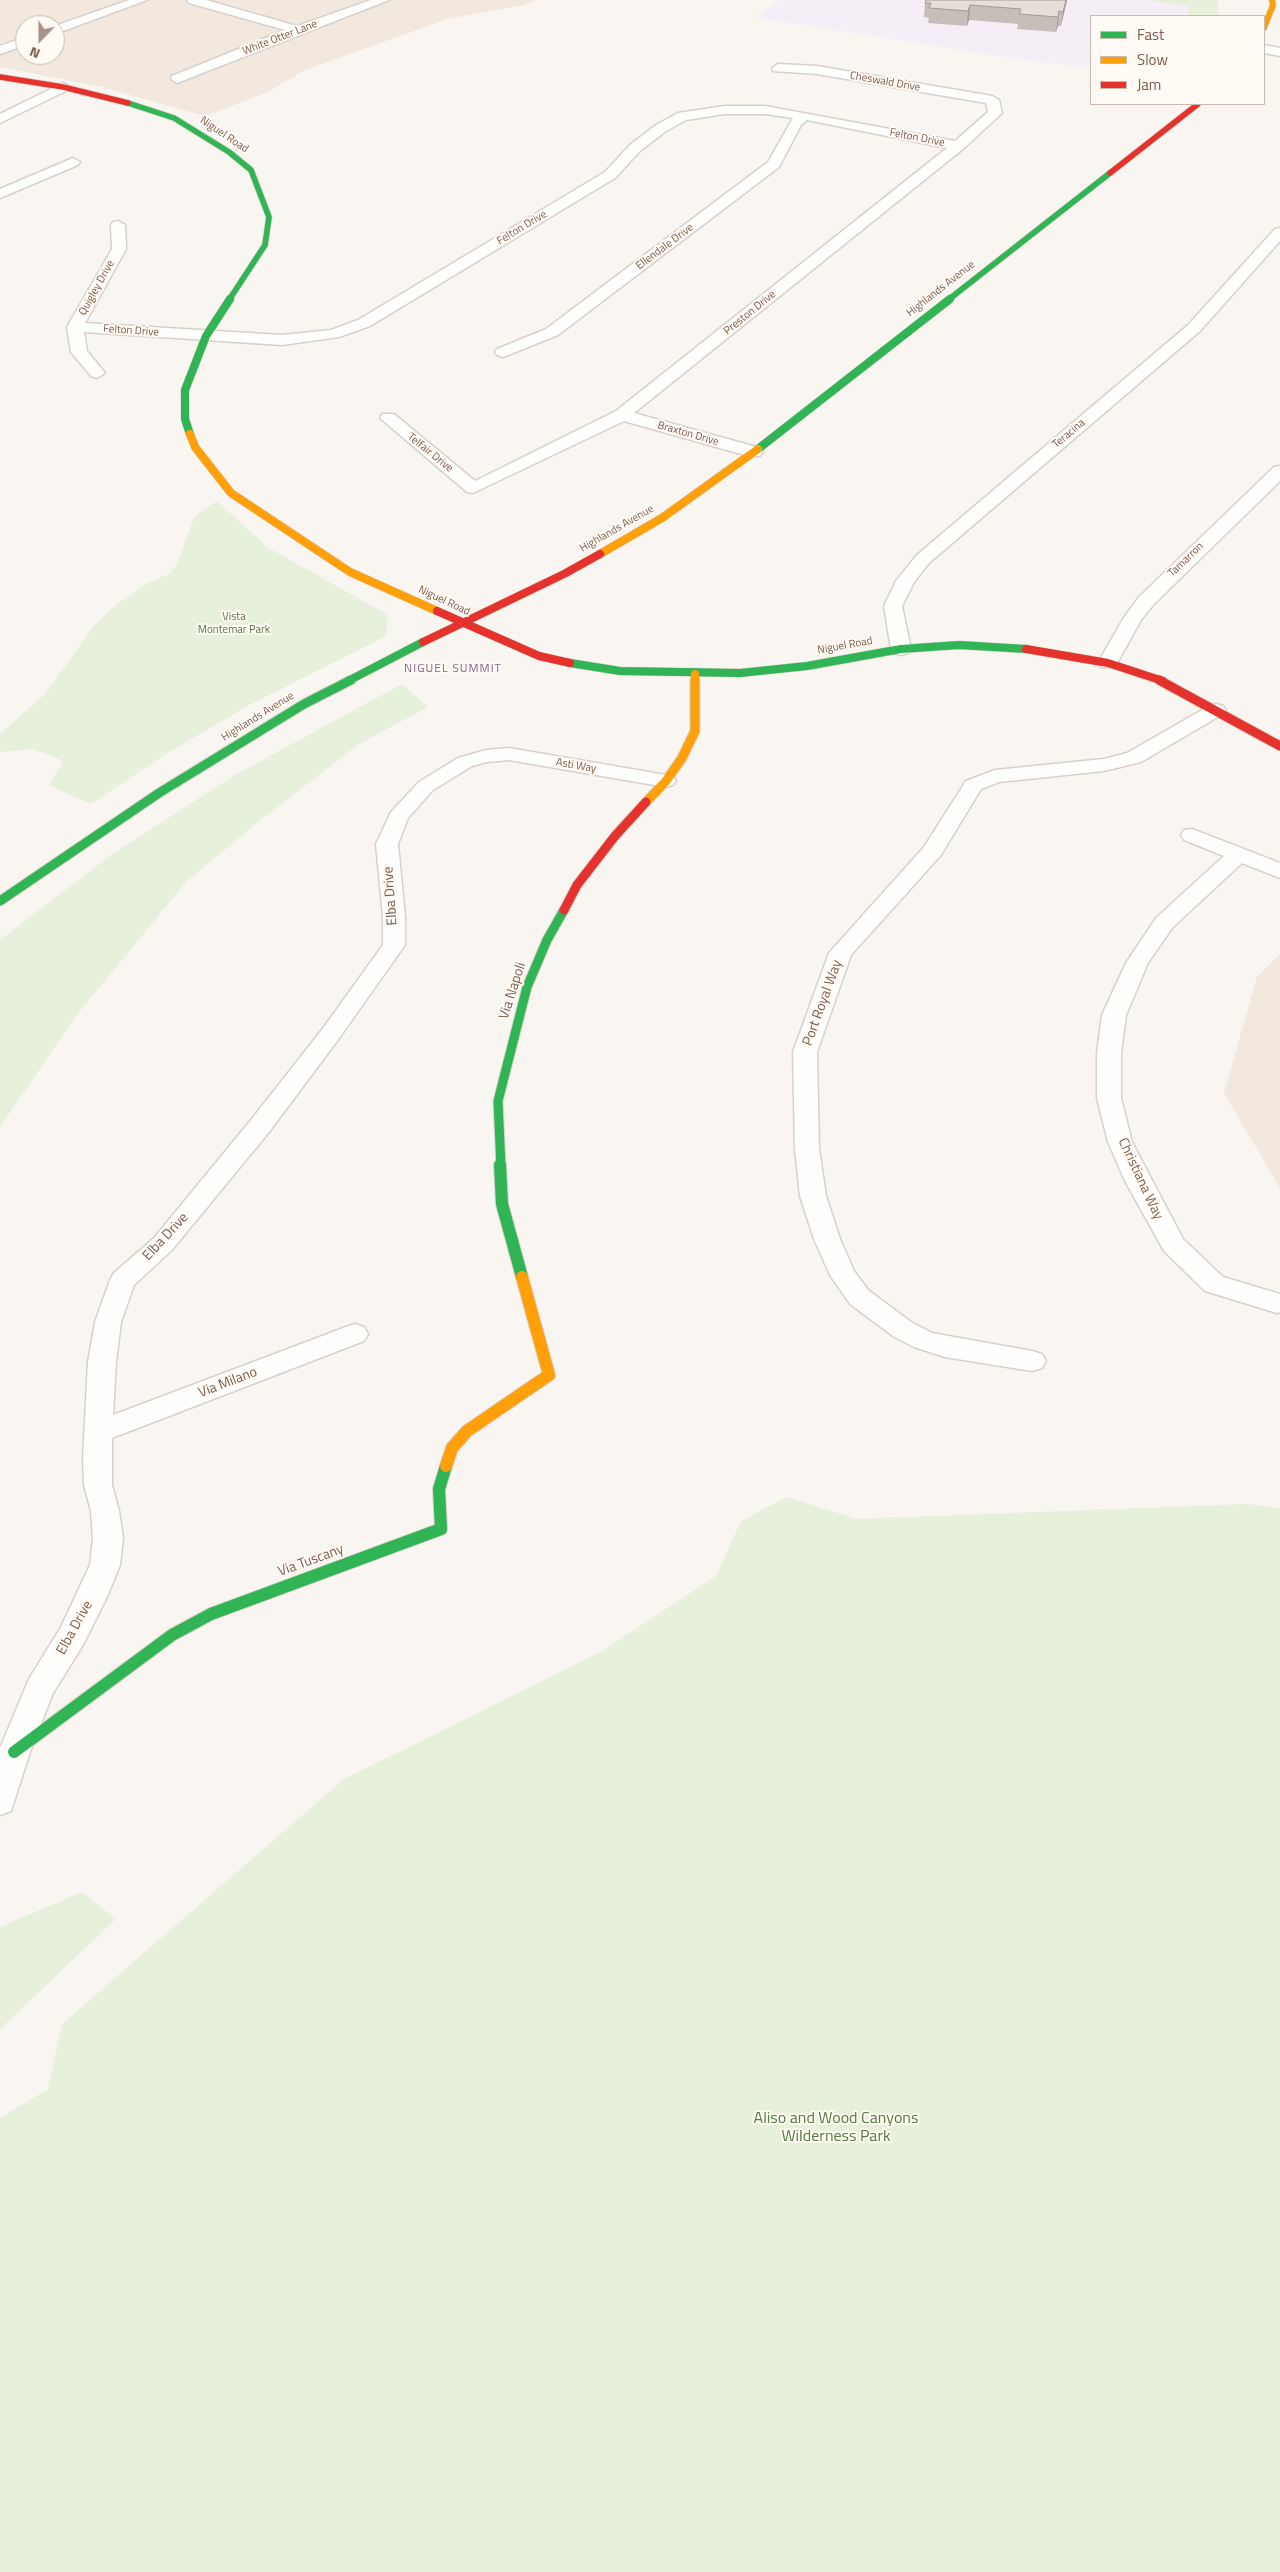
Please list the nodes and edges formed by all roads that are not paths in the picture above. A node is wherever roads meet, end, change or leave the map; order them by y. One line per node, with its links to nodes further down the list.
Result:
1 (141, 0): 6 (street)
2 (193, 0): 7 (street)
3 (384, 0): 7 (street, White Otter Lane)
4 (1272, 0): 5 (main road)
5 (1265, 25)
6 (65, 27)
7 (296, 30): 14 (street, White Otter Lane)
8 (15, 45): 10 (street)
9 (1265, 49): 11 (street)
10 (0, 50)
11 (1280, 52)
12 (778, 68): 16 (street, Cheswald Drive)
13 (0, 77): 15 (main road, Niguel Road)
14 (177, 79)
15 (63, 87): 19 (street); 26 (main road, Niguel Road)
16 (992, 100): 20 (street, Preston Drive)
17 (1197, 105): 31 (main road, Highlands Avenue)
18 (805, 116): 20 (street, Felton Drive); 26 (street, Felton Drive); 27 (street, Ellendale Drive)
19 (0, 119)
20 (958, 146): 29 (street, Preston Drive)
21 (73, 162): 22 (street)
22 (0, 194)
23 (118, 225): 25 (street, Quigley Drive)
24 (1280, 232): 35 (street, Teracina)
25 (75, 327): 26 (street, Felton Drive); 28 (street, Quigley Drive)
26 (206, 336): 34 (main road, Niguel Road)
27 (503, 352)
28 (98, 373)
29 (622, 415): 31 (street, Braxton Drive); 33 (street, Preston Drive)
30 (388, 418): 33 (street, Telfair Drive)
31 (754, 452): 34 (main road, Highlands Avenue)
32 (1280, 471): 36 (street, Tamarron)
33 (473, 488)
34 (460, 622): 37 (main road, Niguel Road); 45 (main road, Highlands Avenue)
35 (901, 649): 36 (main road, Niguel Road); 37 (main road, Niguel Road)
36 (1108, 663): 38 (main road, Niguel Road)
37 (695, 674): 41 (main road, Via Napoli)
38 (1216, 710): 39 (main road, Niguel Road); 49 (street, Port Royal Way)
39 (1280, 746)
40 (486, 756): 41 (street, Asti Way); 50 (street, Elba Drive)
41 (666, 781): 48 (main road, Via Napoli)
42 (1192, 835): 43 (street)
43 (1238, 855): 44 (street); 46 (street, Christiana Way)
44 (1280, 871)
45 (0, 901)
46 (1277, 1303)
47 (355, 1334): 50 (street, Via Milano)
48 (544, 1360): 51 (main road, Via Tuscany)
49 (1032, 1361)
50 (100, 1431): 51 (street, Elba Drive)
51 (14, 1752): 52 (street, Elba Drive)
52 (0, 1802)

